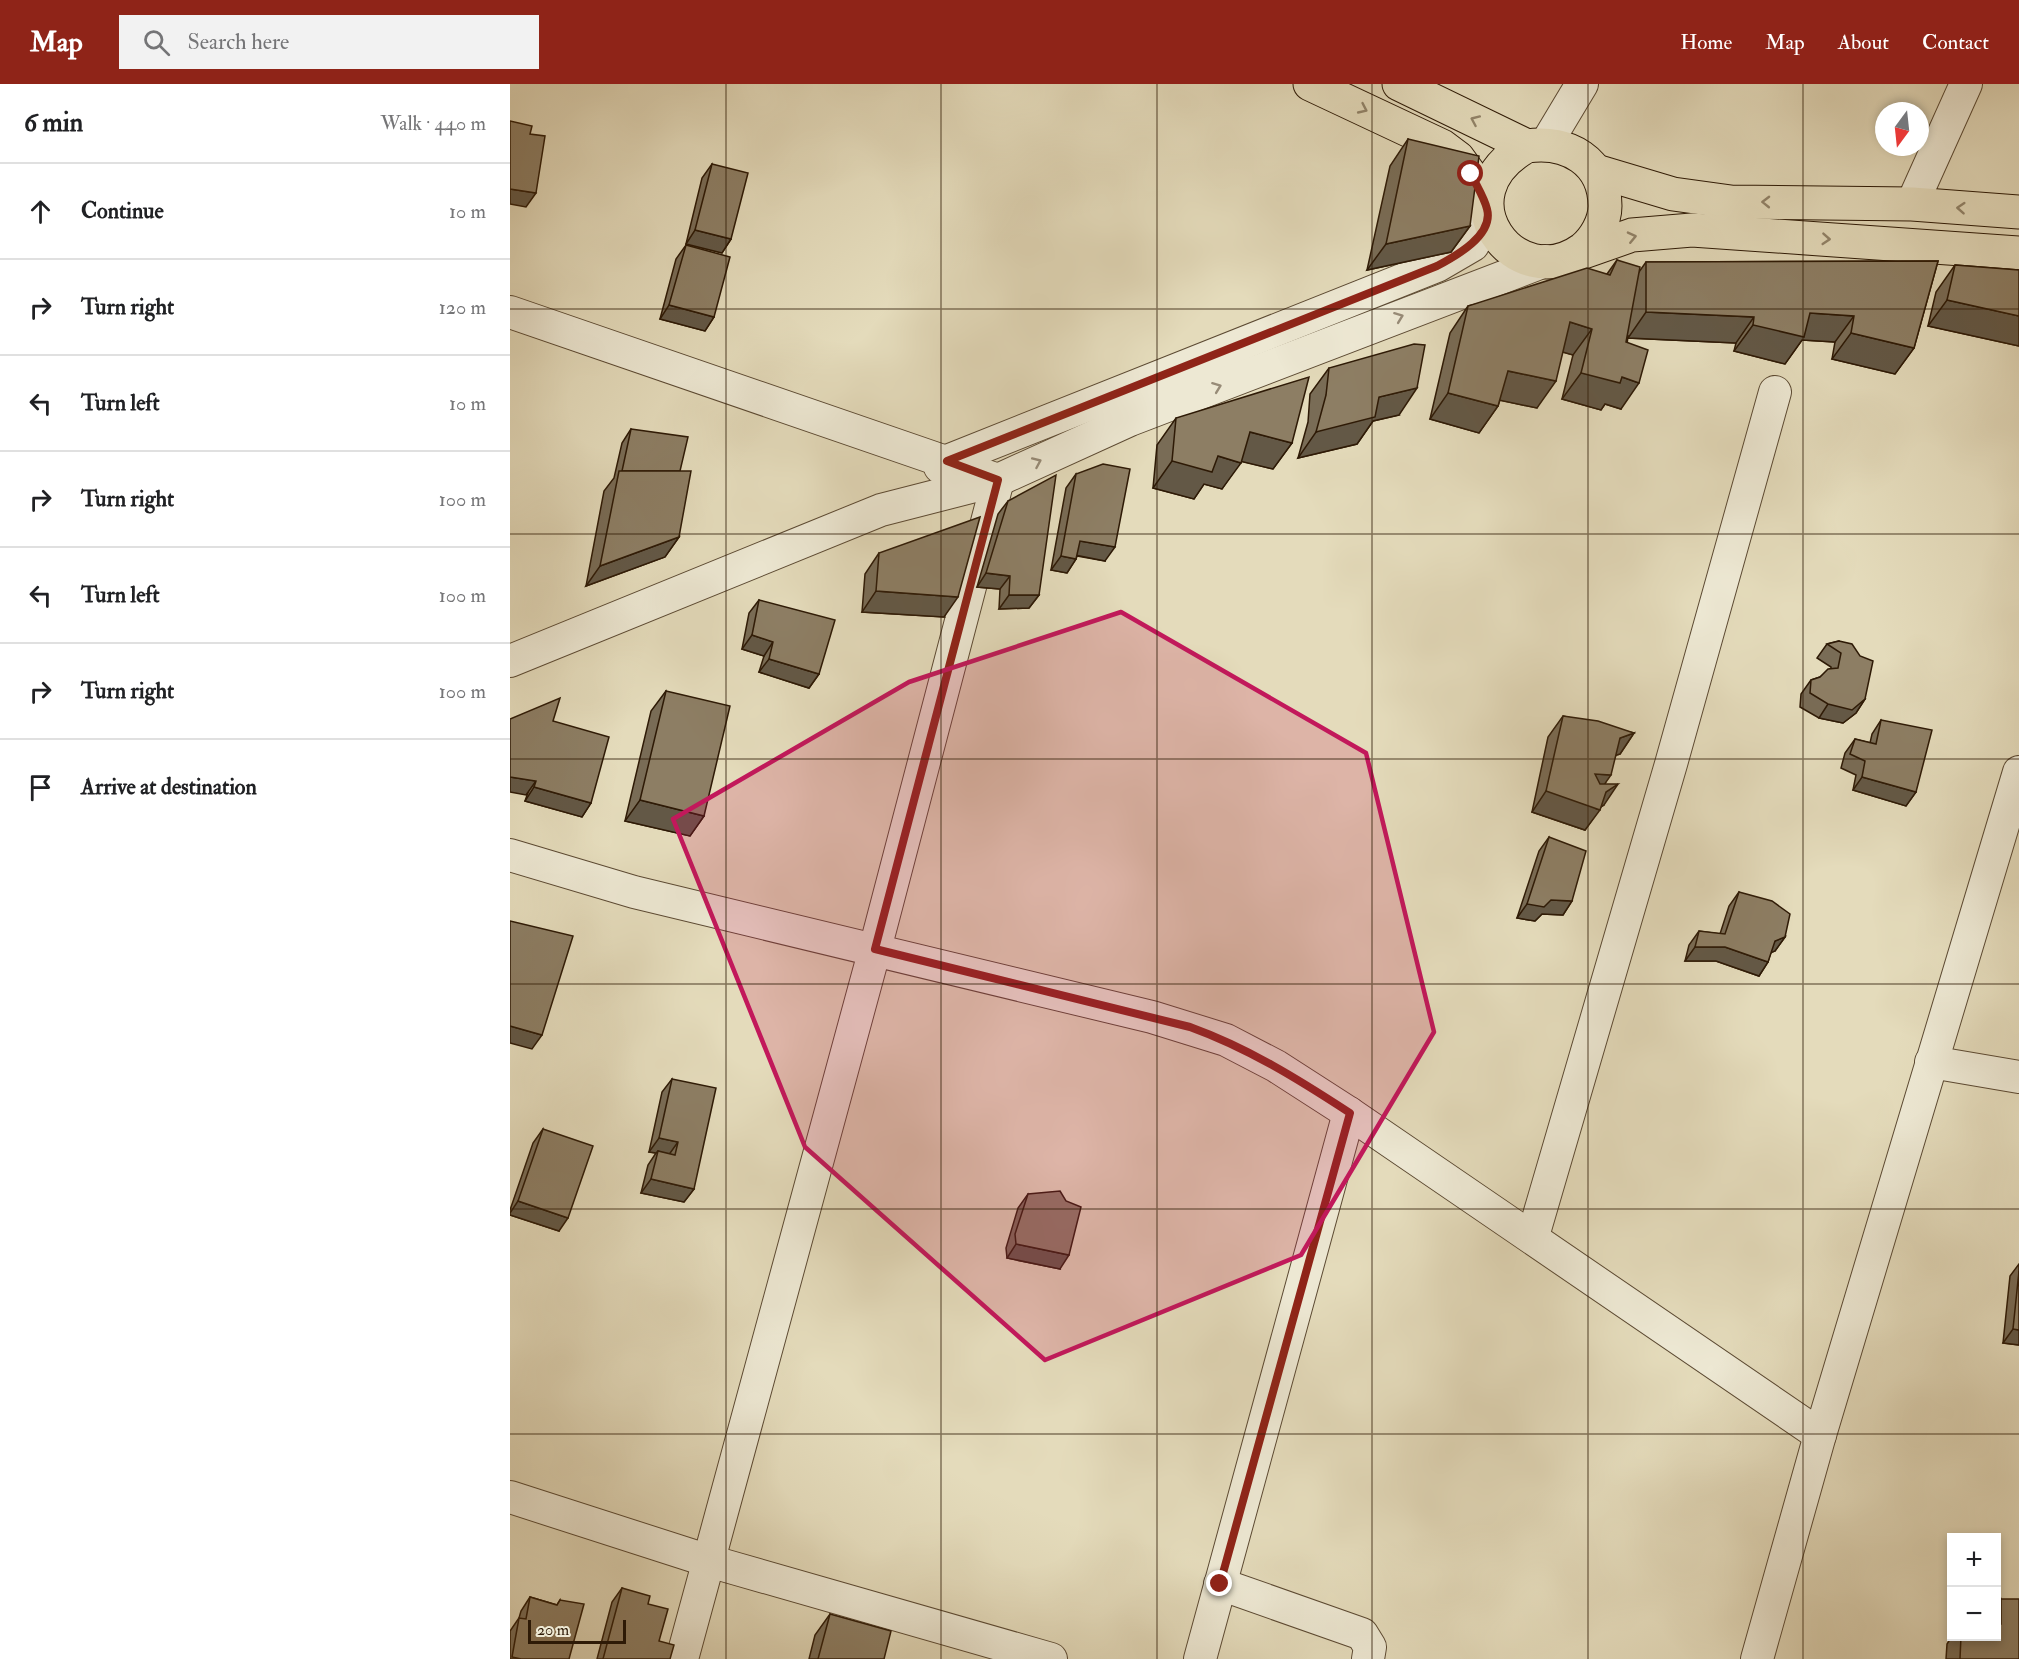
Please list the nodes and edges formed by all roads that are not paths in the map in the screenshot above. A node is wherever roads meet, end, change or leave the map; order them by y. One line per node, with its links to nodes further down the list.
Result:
1 (1310, 84): 8 (main road, one-way to 8)
2 (1399, 84): 5 (main road, one-way to 2)
3 (1582, 84): 5 (street)
4 (1966, 84): 7 (street)
5 (1537, 145): 6 (main road); 8 (main road)
6 (1596, 171): 7 (main road, one-way to 6); 11 (main road)
7 (1912, 204): 9 (main road, one-way to 7)
8 (1488, 212): 11 (main road); 14 (street)
9 (2019, 212)
10 (2019, 253): 11 (main road, one-way to 10)
11 (1551, 262): 15 (street, one-way to 11)
12 (510, 312): 14 (street)
13 (1775, 393): 24 (street)
14 (947, 461): 15 (street); 16 (street)
15 (998, 480): 16 (street); 20 (street)
16 (881, 510): 17 (street)
17 (510, 661)
18 (2019, 772): 21 (street)
19 (510, 855): 20 (street)
20 (875, 949): 23 (street); 27 (street)
21 (1931, 1062): 22 (street); 25 (street)
22 (2019, 1077)
23 (1350, 1113): 24 (street); 28 (street)
24 (1533, 1236): 25 (street)
25 (1820, 1435): 33 (street)
26 (510, 1497): 27 (street)
27 (709, 1561): 29 (street); 30 (street)
28 (1220, 1584): 31 (street); 32 (street)
29 (682, 1659)
30 (1051, 1659)
31 (1200, 1659)
32 (1368, 1659)
33 (1757, 1659)

